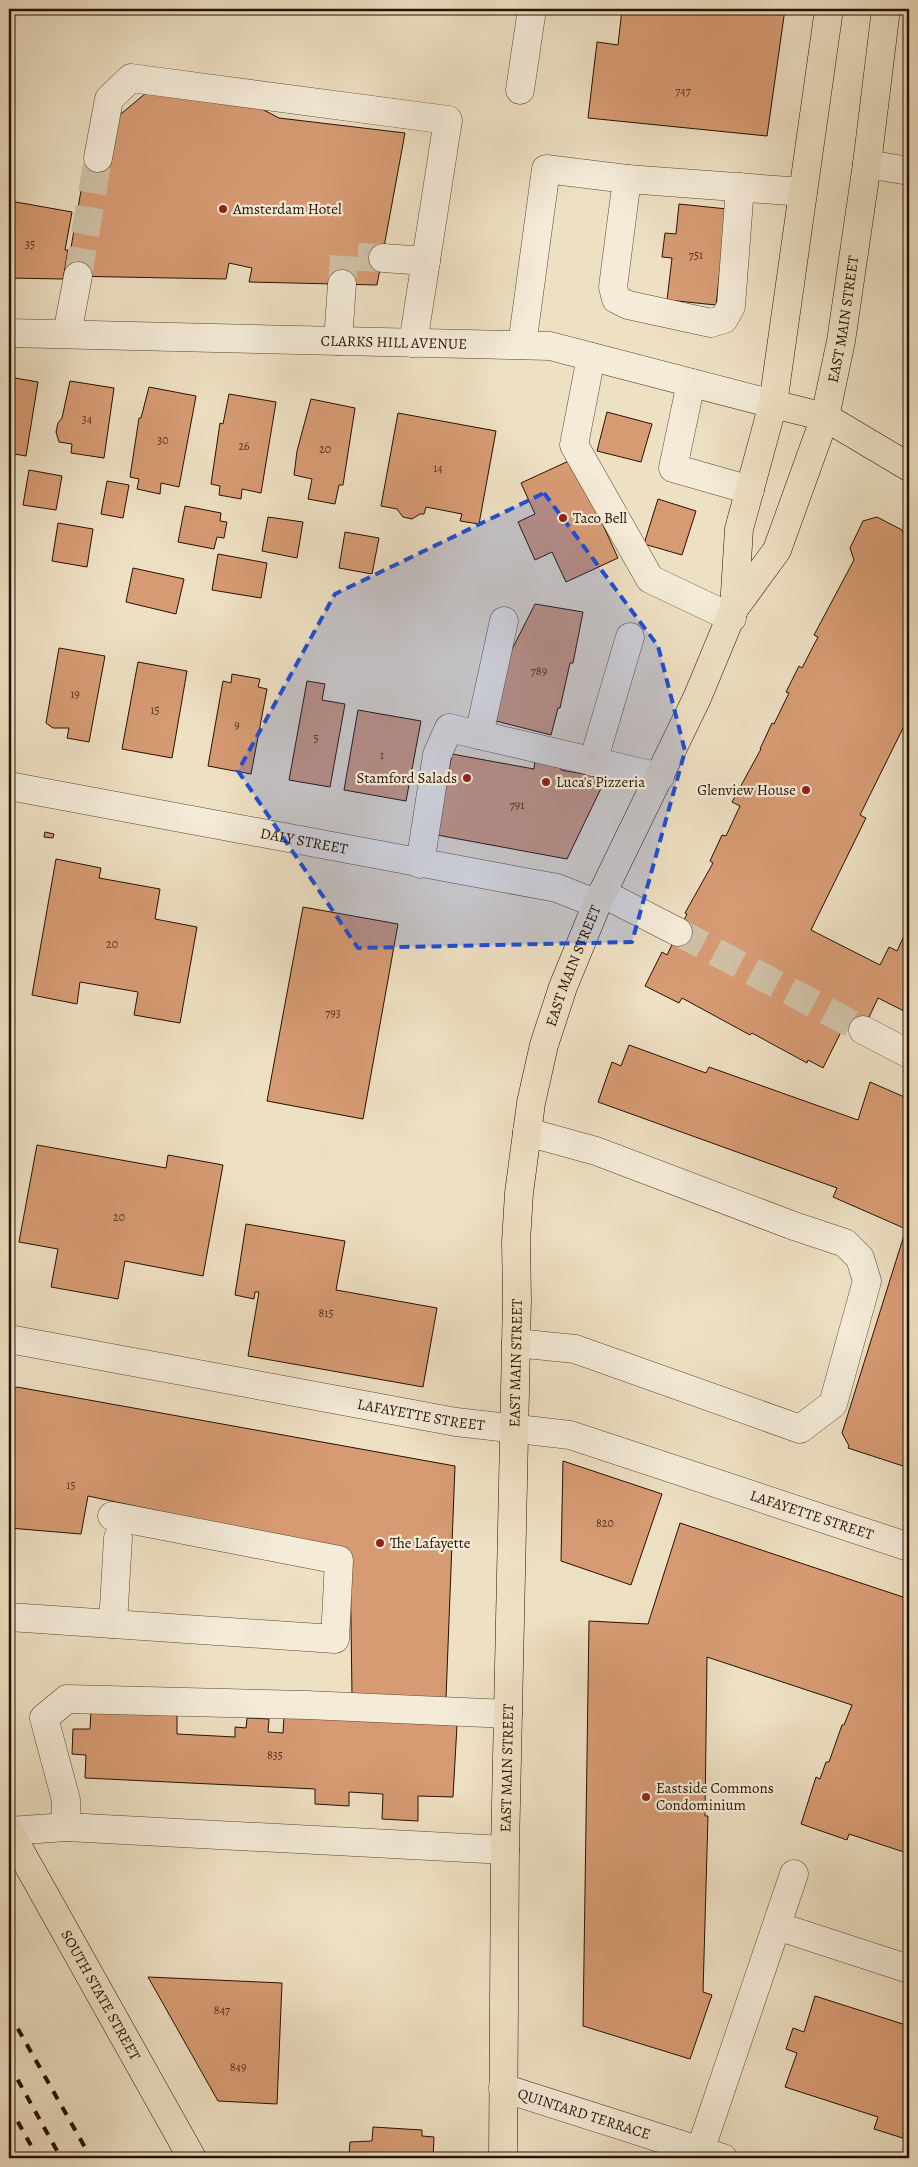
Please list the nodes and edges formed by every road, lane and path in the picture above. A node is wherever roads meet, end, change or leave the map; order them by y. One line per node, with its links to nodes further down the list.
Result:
1 (532, 9): 4 (street)
2 (829, 9): 10 (main road, EAST MAIN STREET)
3 (886, 9): 6 (main road, EAST MAIN STREET)
4 (520, 90)
5 (98, 158): 12 (street)
6 (867, 164): 7 (street); 23 (main road, EAST MAIN STREET)
7 (909, 171)
8 (627, 179): 9 (street); 9 (street); 19 (street)
9 (740, 187): 10 (street)
10 (803, 192): 22 (main road, EAST MAIN STREET)
11 (383, 258): 12 (street)
12 (426, 261): 18 (street)
13 (78, 276): 16 (street)
14 (342, 284): 17 (street)
15 (9, 333): 16 (street, CLARKS HILL AVENUE)
16 (67, 334): 17 (street, CLARKS HILL AVENUE)
17 (338, 341): 18 (street, CLARKS HILL AVENUE)
18 (413, 343): 19 (street, CLARKS HILL AVENUE)
19 (522, 345): 20 (street, CLARKS HILL AVENUE)
20 (591, 357): 21 (street, CLARKS HILL AVENUE); 26 (street)
21 (691, 383): 22 (street, CLARKS HILL AVENUE); 25 (street)
22 (773, 404): 23 (main road); 25 (main road, EAST MAIN STREET)
23 (825, 417): 24 (main road); 26 (main road, EAST MAIN STREET)
24 (909, 467)
25 (750, 490): 26 (main road, EAST MAIN STREET)
26 (733, 614): 31 (main road, EAST MAIN STREET)
27 (504, 622): 29 (street)
28 (630, 637): 30 (street)
29 (479, 734): 30 (street); 33 (street)
30 (593, 762): 31 (street)
31 (660, 777): 34 (main road, EAST MAIN STREET)
32 (9, 786): 33 (street, DALY STREET)
33 (420, 864): 34 (street, DALY STREET)
34 (599, 898): 35 (street, DALY STREET); 38 (main road, EAST MAIN STREET)
35 (678, 932)
36 (862, 1030): 37 (street)
37 (909, 1054)
38 (527, 1132): 40 (main road, EAST MAIN STREET); 40 (street)
39 (9, 1339): 41 (street, LAFAYETTE STREET)
40 (516, 1343): 41 (main road, EAST MAIN STREET)
41 (513, 1428): 42 (street, LAFAYETTE STREET); 45 (main road, EAST MAIN STREET)
42 (909, 1547)
43 (9, 1617): 44 (street)
44 (113, 1624): 44 (street)
45 (508, 1714): 46 (street); 48 (main road, EAST MAIN STREET)
46 (66, 1827): 47 (street); 48 (street)
47 (9, 1831): 54 (main road, SOUTH STATE STREET)
48 (506, 1850): 52 (main road, EAST MAIN STREET)
49 (794, 1874): 50 (street)
50 (776, 1926): 51 (street); 53 (street)
51 (909, 1969)
52 (503, 2088): 53 (street, QUINTARD TERRACE); 55 (main road, EAST MAIN STREET)
53 (711, 2155)
54 (192, 2158)
55 (503, 2158)

